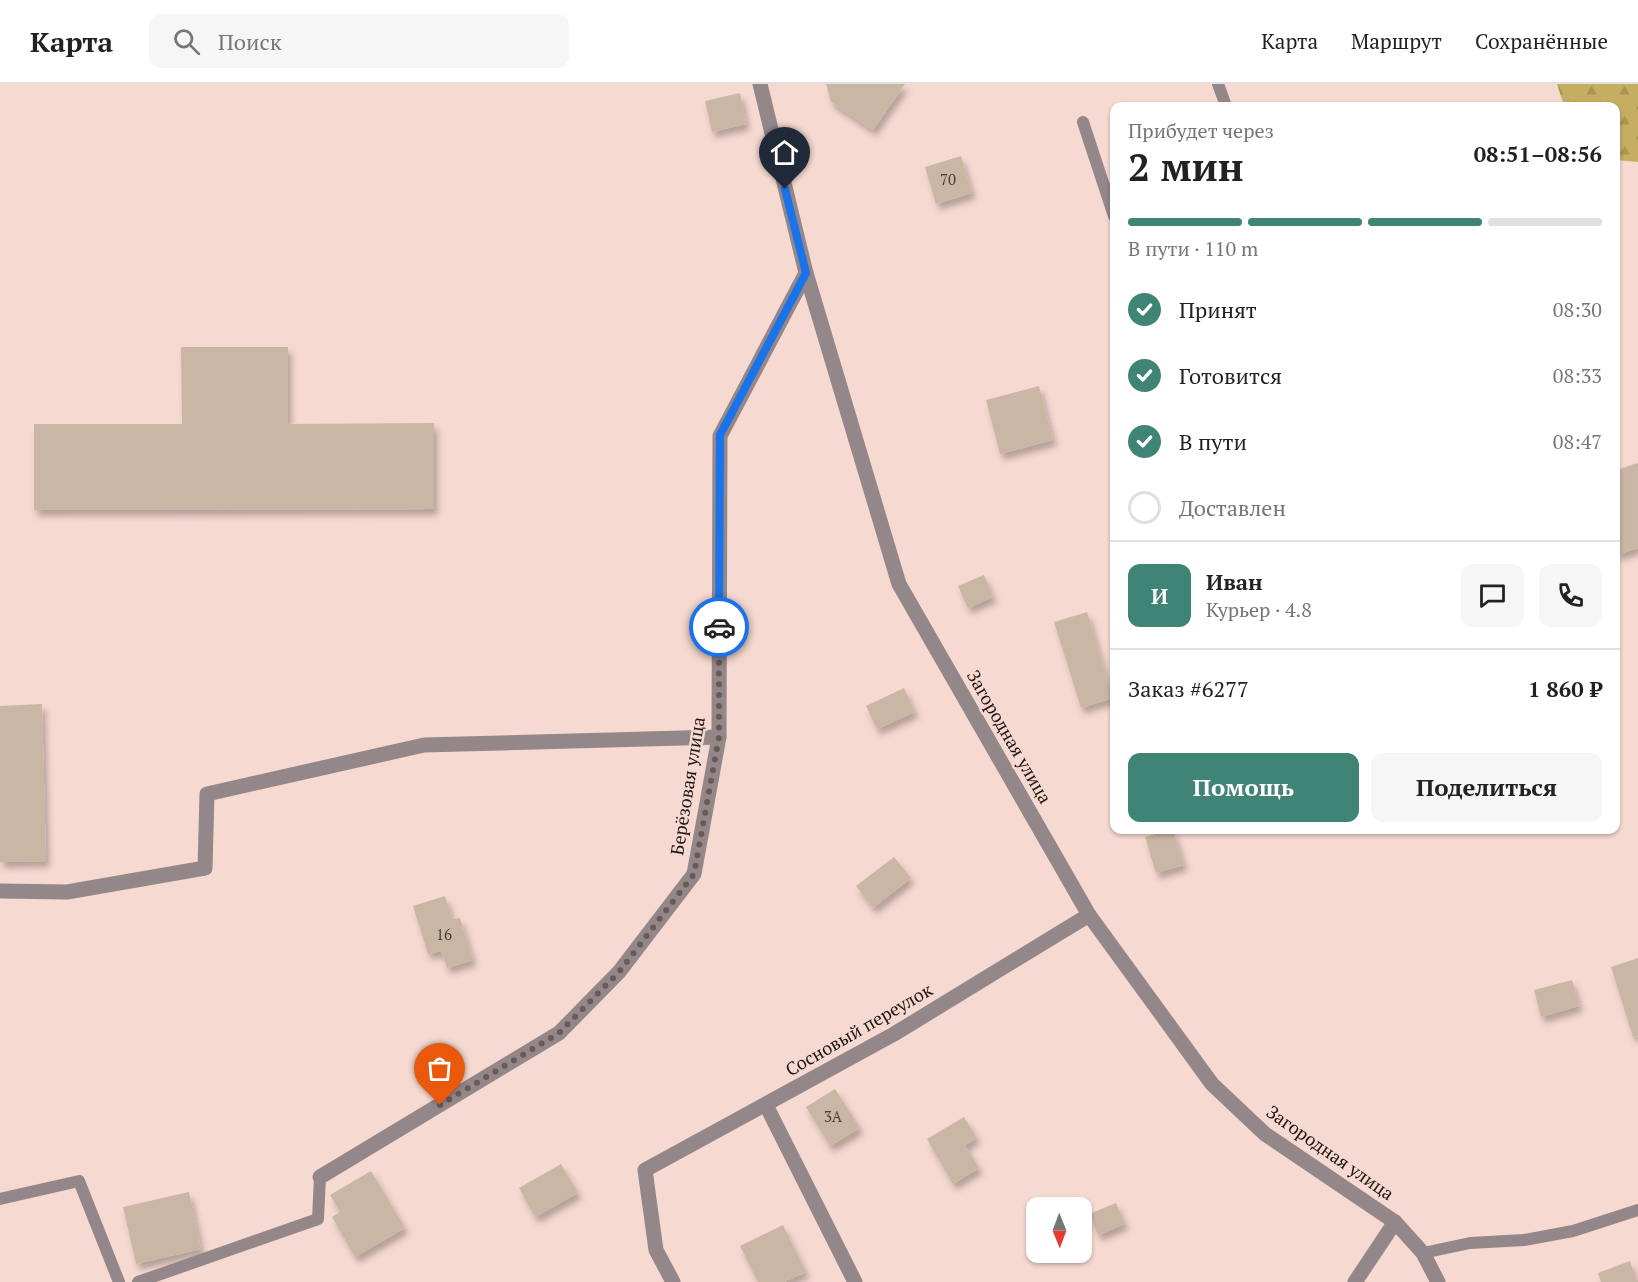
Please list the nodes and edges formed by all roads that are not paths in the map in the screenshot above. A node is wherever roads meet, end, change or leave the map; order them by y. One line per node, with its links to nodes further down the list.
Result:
1 (760, 84): 6 (street, Загородная улица)
2 (1218, 84): 3 (lane)
3 (1225, 102)
4 (1083, 122): 5 (lane)
5 (1110, 204)
6 (806, 273): 7 (street, Берёзовая улица); 9 (street, Загородная улица)
7 (719, 737): 8 (street); 11 (street, Берёзовая улица)
8 (0, 891)
9 (1089, 915): 10 (street, Сосновый переулок); 14 (street, Загородная улица)
10 (766, 1106): 18 (street, Сосновый переулок); 19 (street)
11 (320, 1177): 17 (lane)
12 (0, 1199): 16 (lane)
13 (1638, 1210): 15 (lane)
14 (1395, 1222): 15 (street, Загородная улица); 20 (street)
15 (1423, 1254): 21 (street, Загородная улица)
16 (119, 1282)
17 (138, 1282)
18 (673, 1282)
19 (855, 1282)
20 (1355, 1282)
21 (1438, 1282)

